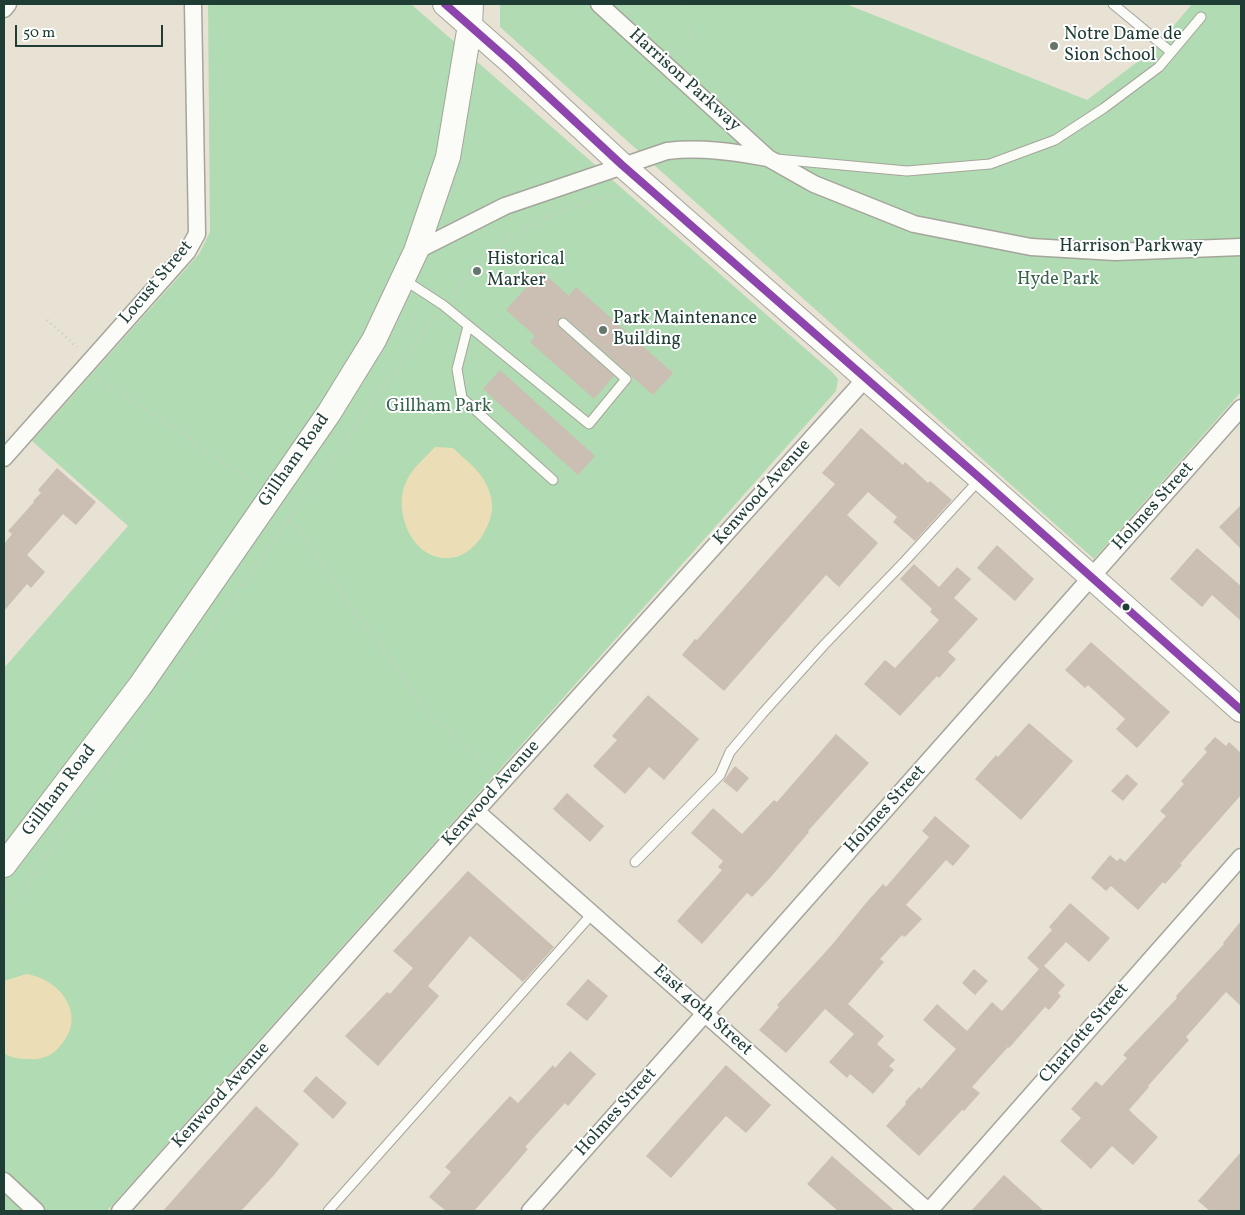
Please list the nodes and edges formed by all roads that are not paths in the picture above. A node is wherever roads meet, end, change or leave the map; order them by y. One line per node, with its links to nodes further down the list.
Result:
1 (8, 4): 6 (street)
2 (193, 4): 19 (street, Locust Street)
3 (445, 4): 7 (main road)
4 (599, 4): 10 (street, Harrison Parkway)
5 (1113, 4): 9 (lane)
6 (4, 9)
7 (470, 14): 11 (main road); 13 (main road, Gillham Road)
8 (1201, 16): 9 (lane)
9 (1171, 52): 10 (lane)
10 (768, 158): 11 (street, Harrison Parkway); 12 (street, Harrison Parkway)
11 (622, 165): 13 (street, Harrison Parkway); 17 (main road)
12 (1241, 247)
13 (416, 251): 14 (main road, Gillham Road)
14 (403, 279): 16 (lane); 27 (main road, Gillham Road)
15 (563, 323): 16 (lane)
16 (468, 326): 21 (lane)
17 (866, 378): 20 (main road); 24 (street, Kenwood Avenue)
18 (1241, 408): 22 (street, Holmes Street)
19 (4, 458)
20 (980, 478): 22 (main road); 26 (lane)
21 (553, 480)
22 (1092, 577): 23 (main road); 29 (street, Holmes Street)
23 (1241, 710)
24 (476, 811): 28 (street, East 40th Street); 32 (street, Kenwood Avenue)
25 (1241, 857): 35 (street, Charlotte Street)
26 (635, 862)
27 (4, 865)
28 (592, 914): 29 (street, East 40th Street); 33 (lane)
29 (705, 1014): 34 (street, Holmes Street); 35 (street, East 40th Street)
30 (4, 1181): 31 (street)
31 (36, 1211)
32 (120, 1211)
33 (328, 1211)
34 (530, 1211)
35 (928, 1211)

